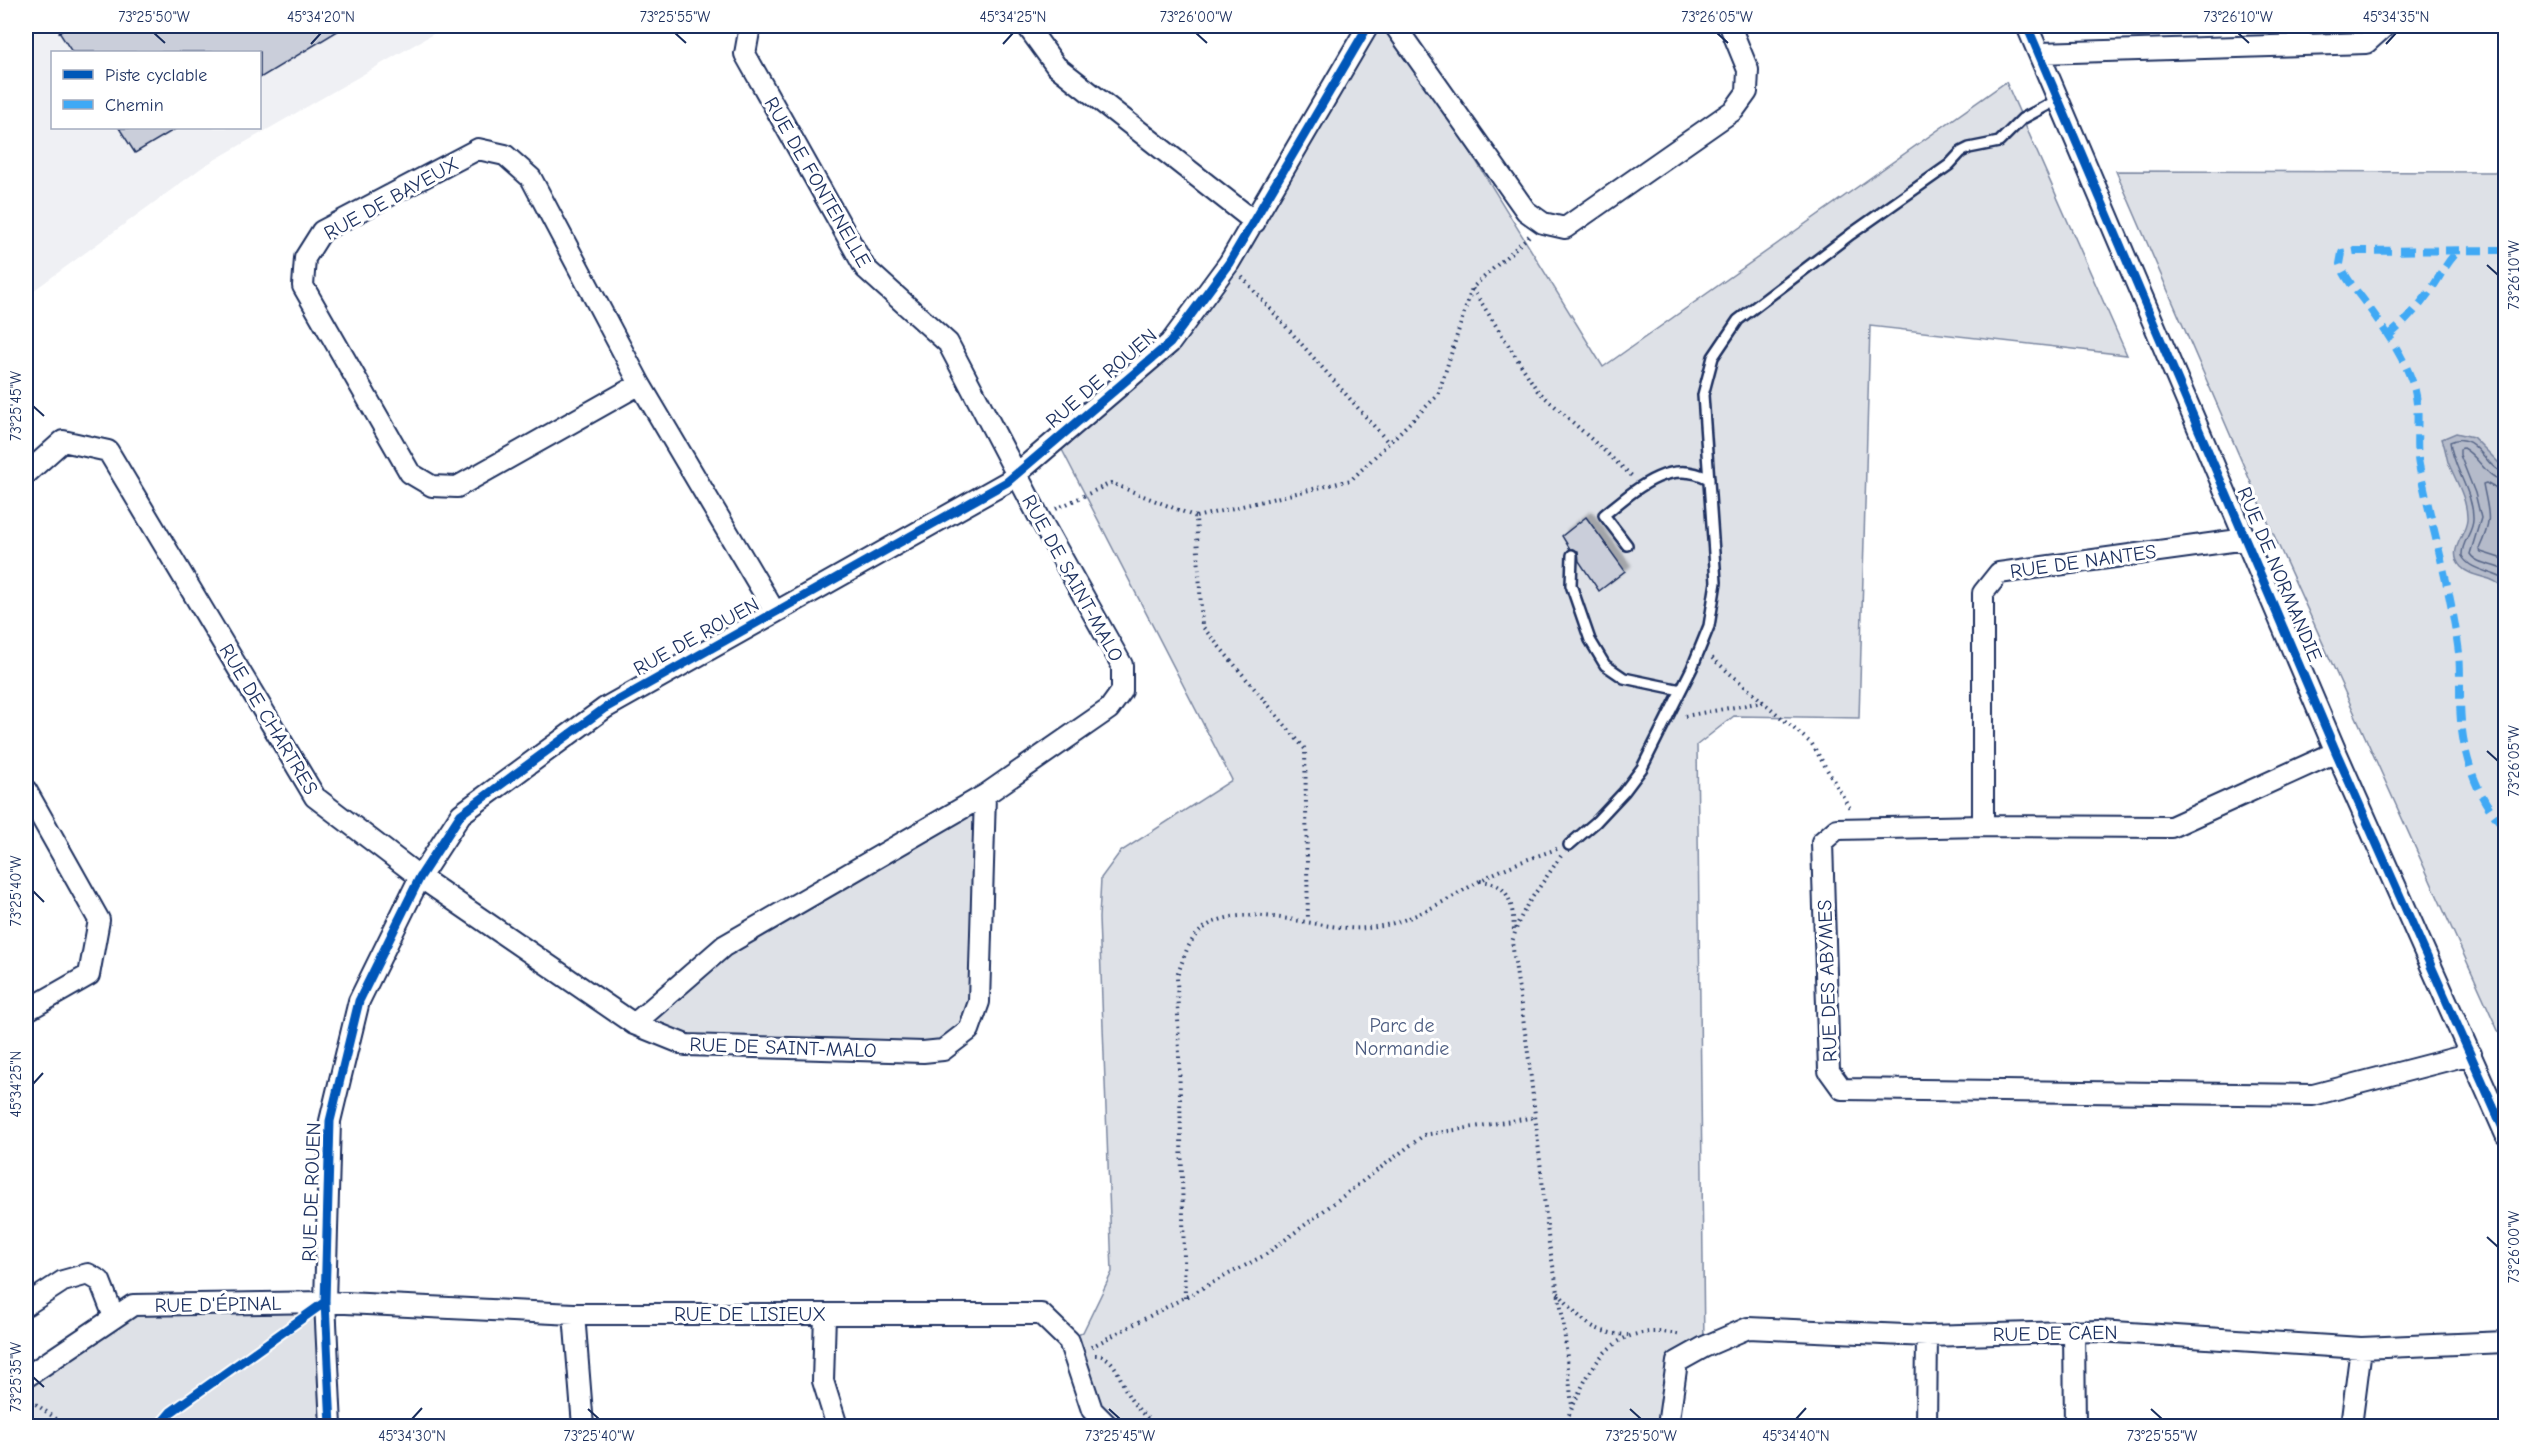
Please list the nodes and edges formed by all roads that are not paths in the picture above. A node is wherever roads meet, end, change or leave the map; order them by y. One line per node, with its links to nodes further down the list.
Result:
1 (750, 26): 15 (street, RUE DE FONTENELLE)
2 (1027, 26): 12 (street)
3 (1368, 26): 12 (street, RUE DE ROUEN)
4 (1395, 26): 5 (street)
5 (1730, 26)
6 (2027, 26): 10 (street, RUE DE NORMANDIE)
7 (2296, 26): 9 (street)
8 (2385, 26): 9 (street)
9 (2302, 45): 10 (street)
10 (2040, 53): 11 (street, RUE DE NORMANDIE)
11 (2059, 99): 16 (lane); 17 (street, RUE DE NORMANDIE)
12 (1254, 222): 15 (street, RUE DE ROUEN)
13 (640, 384): 13 (street, RUE DE BAYEUX); 20 (street, RUE DE BAYEUX)
14 (26, 474): 27 (street, RUE DE CHARTRES)
15 (1016, 474): 20 (street, RUE DE ROUEN); 24 (street, RUE DE SAINT-MALO)
16 (1709, 478): 18 (lane); 21 (lane)
17 (2246, 539): 22 (street, RUE DE NORMANDIE); 25 (street, RUE DE NANTES)
18 (1627, 545)
19 (1572, 555): 21 (lane)
20 (775, 612): 27 (street, RUE DE ROUEN)
21 (1681, 690): 26 (lane)
22 (2336, 752): 25 (street, RUE DES ABYMES); 30 (street, RUE DE NORMANDIE)
23 (26, 790): 28 (street)
24 (985, 795): 29 (street, RUE DE SAINT-MALO); 29 (street, RUE DE SAINT-MALO)
25 (1983, 826): 30 (street, RUE DES ABYMES)
26 (1569, 845)
27 (420, 878): 29 (street, RUE DE CHARTRES); 32 (street, RUE DE ROUEN)
28 (26, 1011)
29 (634, 1024)
30 (2471, 1054): 31 (street, RUE DE NORMANDIE)
31 (2505, 1135)
32 (325, 1302): 34 (street, RUE DE LISIEUX); 36 (street, RUE D'ÉPINAL); 42 (street, RUE DE ROUEN)
33 (26, 1305): 36 (street)
34 (574, 1314): 35 (street, RUE DE LISIEUX); 43 (street)
35 (825, 1314): 44 (street); 45 (street, RUE DE LISIEUX)
36 (114, 1317): 41 (street, RUE D'ÉPINAL)
37 (2074, 1331): 38 (street, RUE DE CAEN); 40 (street, RUE DE CAEN); 48 (street)
38 (1927, 1336): 46 (street, RUE DE CAEN); 47 (street)
39 (2505, 1342): 40 (street, RUE DE CAEN)
40 (2361, 1347): 49 (street)
41 (26, 1377)
42 (331, 1426)
43 (583, 1426)
44 (837, 1426)
45 (1108, 1426)
46 (1668, 1426)
47 (1926, 1426)
48 (2075, 1426)
49 (2351, 1426)

